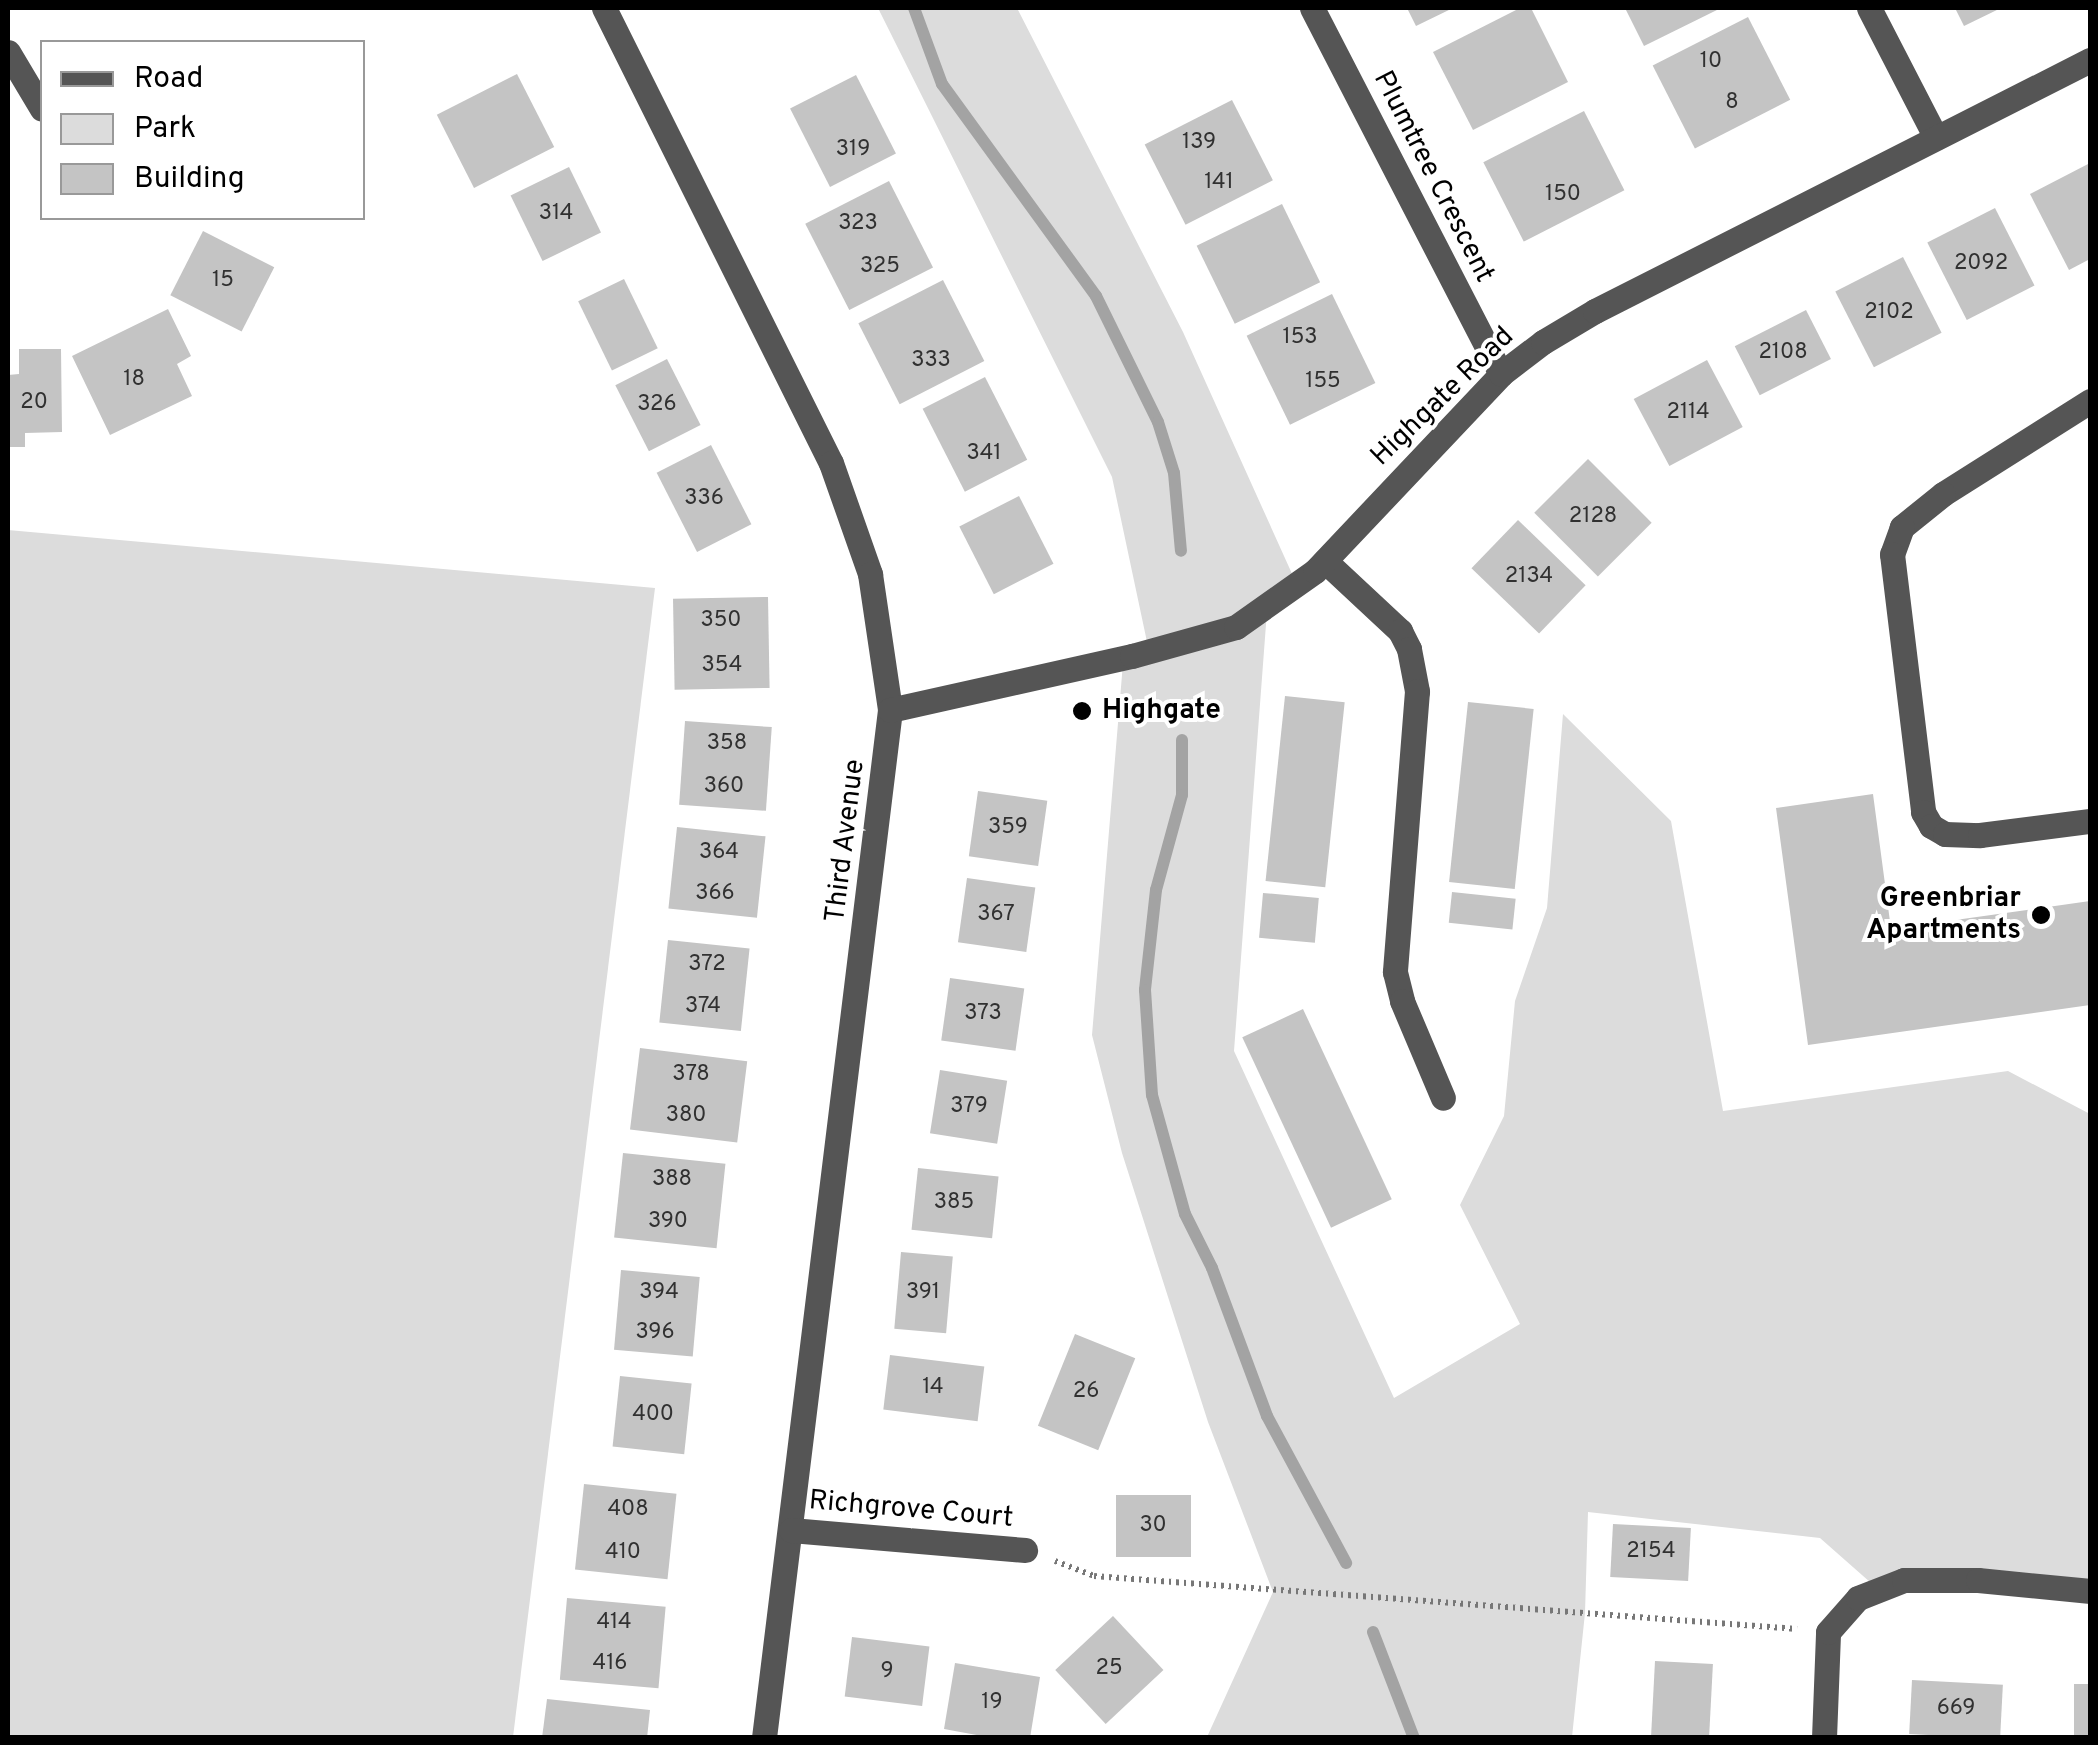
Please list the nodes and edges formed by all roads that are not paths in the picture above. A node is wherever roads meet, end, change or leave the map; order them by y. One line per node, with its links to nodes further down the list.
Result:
1 (604, 8): 11 (street, Third Avenue)
2 (1312, 8): 8 (street, Plumtree Crescent)
3 (1869, 8): 7 (street)
4 (8, 52): 6 (street)
5 (2090, 60): 7 (street, Highgate Road)
6 (40, 105)
7 (1936, 138): 8 (street, Highgate Road)
8 (1501, 374): 10 (street, Highgate Road)
9 (2090, 401): 12 (street)
10 (1324, 561): 11 (street, Highgate Road); 13 (street)
11 (890, 710): 14 (street, Third Avenue)
12 (2090, 821)
13 (1443, 1098)
14 (791, 1530): 15 (street, Richgrove Court); 17 (street, Third Avenue)
15 (1026, 1550)
16 (2090, 1591): 18 (street)
17 (764, 1738)
18 (1824, 1738)

